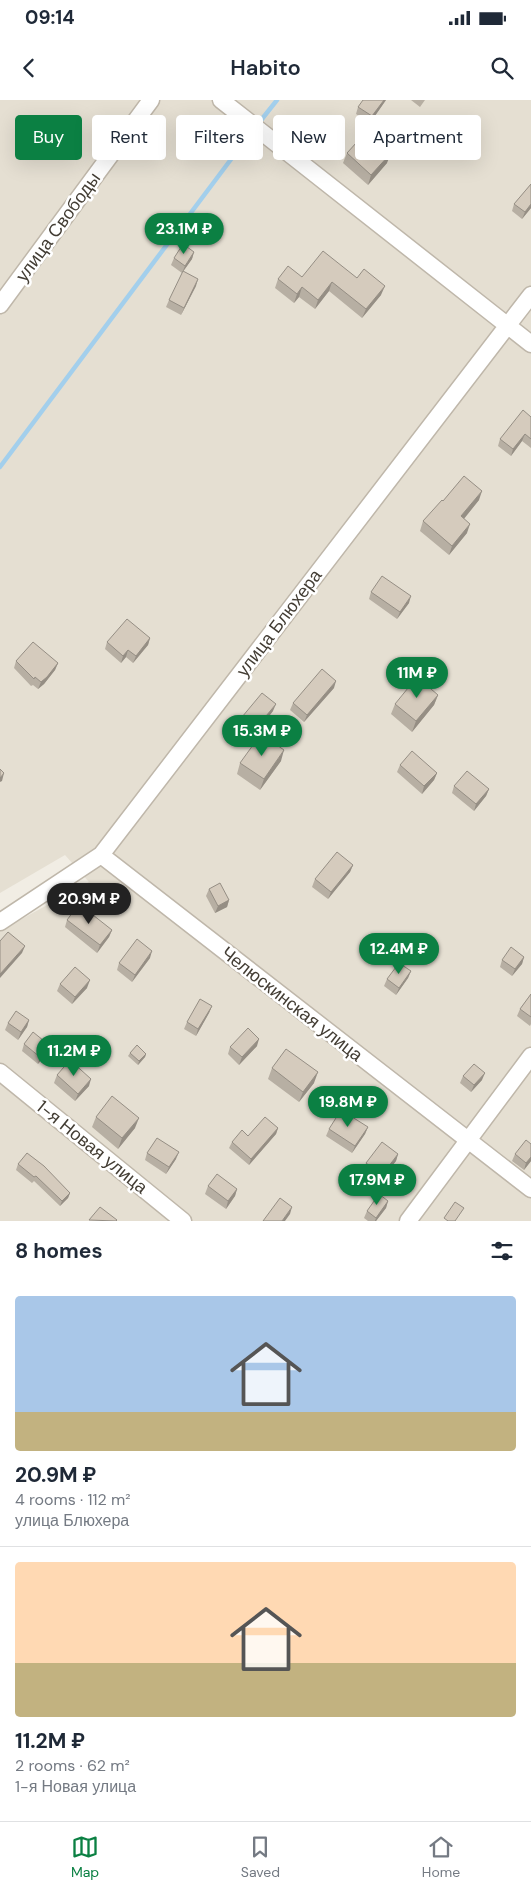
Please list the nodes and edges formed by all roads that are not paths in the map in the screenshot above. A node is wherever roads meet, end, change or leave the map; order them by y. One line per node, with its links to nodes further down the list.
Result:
1 (151, 100): 4 (street, улица Свободы)
2 (221, 100): 5 (street)
3 (531, 295): 5 (street, улица Блюхера)
4 (0, 305)
5 (507, 325): 6 (street); 7 (street, улица Блюхера)
6 (531, 344)
7 (102, 854): 8 (street, улица Блюхера); 11 (street, Челюскинская улица)
8 (0, 922)
9 (531, 1056): 11 (street)
10 (0, 1072): 13 (street, 1-я Новая улица)
11 (468, 1141): 12 (street, Челюскинская улица); 14 (street)
12 (531, 1189)
13 (184, 1221)
14 (408, 1221)

